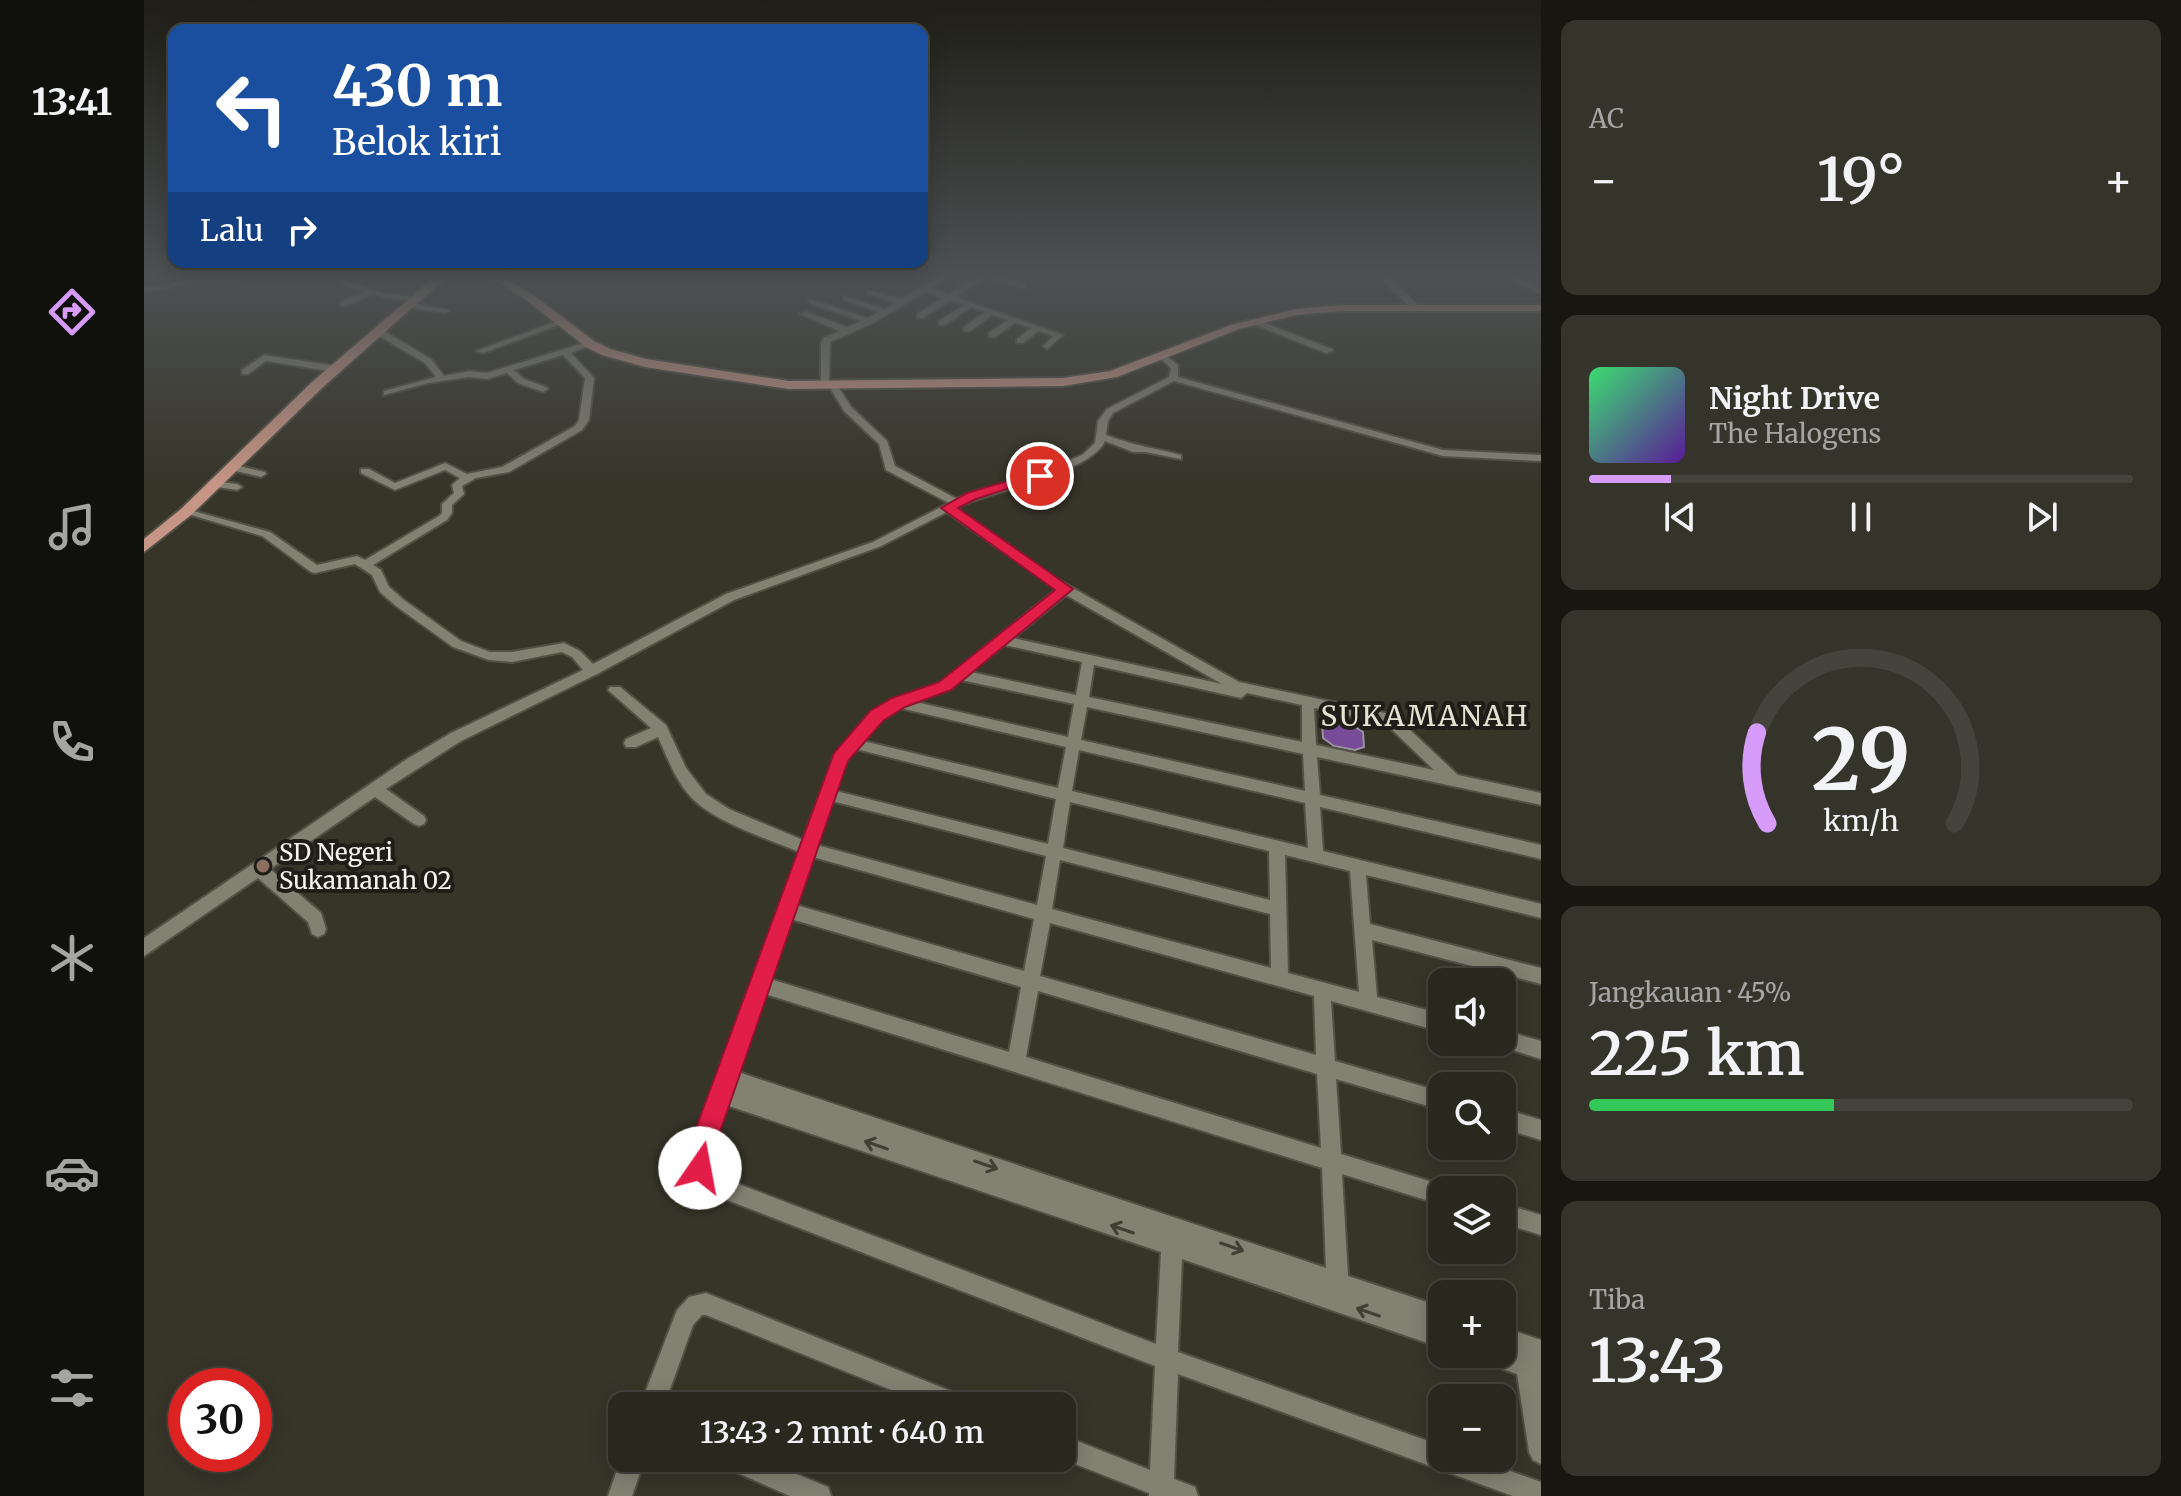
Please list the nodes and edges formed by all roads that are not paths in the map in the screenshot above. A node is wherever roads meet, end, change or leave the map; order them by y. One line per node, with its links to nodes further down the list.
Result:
1 (364, 345): 13 (main road)
2 (401, 345): 17 (street)
3 (498, 345): 9 (street)
4 (588, 345): 11 (street)
5 (592, 345): 19 (main road)
6 (825, 345): 19 (street)
7 (1190, 345): 12 (main road)
8 (1313, 345): 10 (street)
9 (480, 351)
10 (1329, 351)
11 (566, 353): 14 (street); 29 (street)
12 (1161, 355): 16 (street); 19 (main road)
13 (336, 369): 15 (street); 26 (main road)
14 (509, 370): 17 (street); 20 (street)
15 (245, 372)
16 (1173, 378): 23 (street); 25 (street)
17 (442, 379): 18 (street)
18 (419, 383): 21 (street); 22 (street)
19 (829, 385): 32 (street)
20 (543, 389)
21 (425, 392)
22 (387, 393)
23 (1101, 436): 24 (street); 32 (street)
24 (1177, 457)
25 (1541, 458)
26 (231, 467): 28 (street); 30 (main road)
27 (365, 471): 29 (street)
28 (261, 474)
29 (467, 478): 35 (street)
30 (214, 484): 31 (street); 33 (main road)
31 (237, 487)
32 (952, 506): 36 (street); 39 (street)
33 (186, 512): 34 (main road); 35 (street)
34 (144, 547)
35 (366, 565): 39 (street)
36 (1065, 589): 37 (street); 41 (street); 52 (street)
37 (1003, 640): 38 (street); 40 (street)
38 (1089, 658): 41 (street); 43 (street)
39 (592, 671): 53 (street)
40 (961, 675): 43 (street); 44 (street)
41 (1213, 687): 45 (street)
42 (615, 690): 46 (street)
43 (1082, 699): 49 (street); 50 (street)
44 (898, 703): 48 (street); 49 (street)
45 (1307, 708): 50 (street); 51 (street)
46 (661, 729): 47 (street); 60 (street)
47 (631, 743)
48 (851, 743): 54 (street); 55 (street)
49 (1074, 744): 55 (street); 56 (street)
50 (1309, 748): 51 (street); 56 (street)
51 (1437, 776): 52 (street)
52 (1453, 780): 57 (street)
53 (375, 789): 58 (street); 65 (street)
54 (826, 794): 60 (street); 61 (street)
55 (1064, 795): 59 (street); 61 (street)
56 (1312, 799): 62 (street); 63 (street)
57 (1541, 799)
58 (419, 820)
59 (1277, 847): 63 (street); 66 (street)
60 (807, 849): 67 (street); 69 (street)
61 (1054, 851): 66 (street); 69 (street)
62 (1541, 852)
63 (1316, 856): 64 (street)
64 (1357, 866): 68 (street); 71 (street)
65 (259, 869): 70 (street); 72 (street)
66 (1278, 909): 74 (street)
67 (786, 910): 75 (street); 76 (street)
68 (1541, 911)
69 (1043, 914): 74 (street); 75 (street)
70 (318, 929)
71 (1363, 930): 73 (street); 78 (street)
72 (144, 948)
73 (1541, 976)
74 (1280, 979): 77 (street)
75 (1031, 981): 82 (street); 83 (street)
76 (760, 984): 82 (street); 84 (street)
77 (1322, 990): 78 (street); 83 (street)
78 (1369, 1003): 79 (street)
79 (1428, 1019)
80 (1516, 1043): 81 (street)
81 (1541, 1050)
82 (1016, 1064): 88 (street)
83 (1326, 1067): 85 (street); 88 (street)
84 (723, 1085): 92 (street); 97 (street)
85 (1428, 1097)
86 (1516, 1122): 87 (street)
87 (1541, 1130)
88 (1331, 1162): 89 (street); 93 (street)
89 (1428, 1191)
90 (1516, 1217): 91 (street)
91 (1541, 1225)
92 (1172, 1236): 93 (street); 97 (street)
93 (1339, 1293): 94 (street); 95 (street, one-way to 93)
94 (1428, 1315)
95 (1428, 1331)
96 (1527, 1354): 100 (street)
97 (1167, 1359): 104 (street); 105 (street)
98 (657, 1392): 99 (street)
99 (925, 1392)
100 (1541, 1452)
101 (1076, 1453): 104 (street)
102 (628, 1472): 106 (street)
103 (763, 1472): 107 (street)
104 (1161, 1491): 108 (street)
105 (1541, 1494)
106 (620, 1496)
107 (819, 1496)
108 (1186, 1496)

